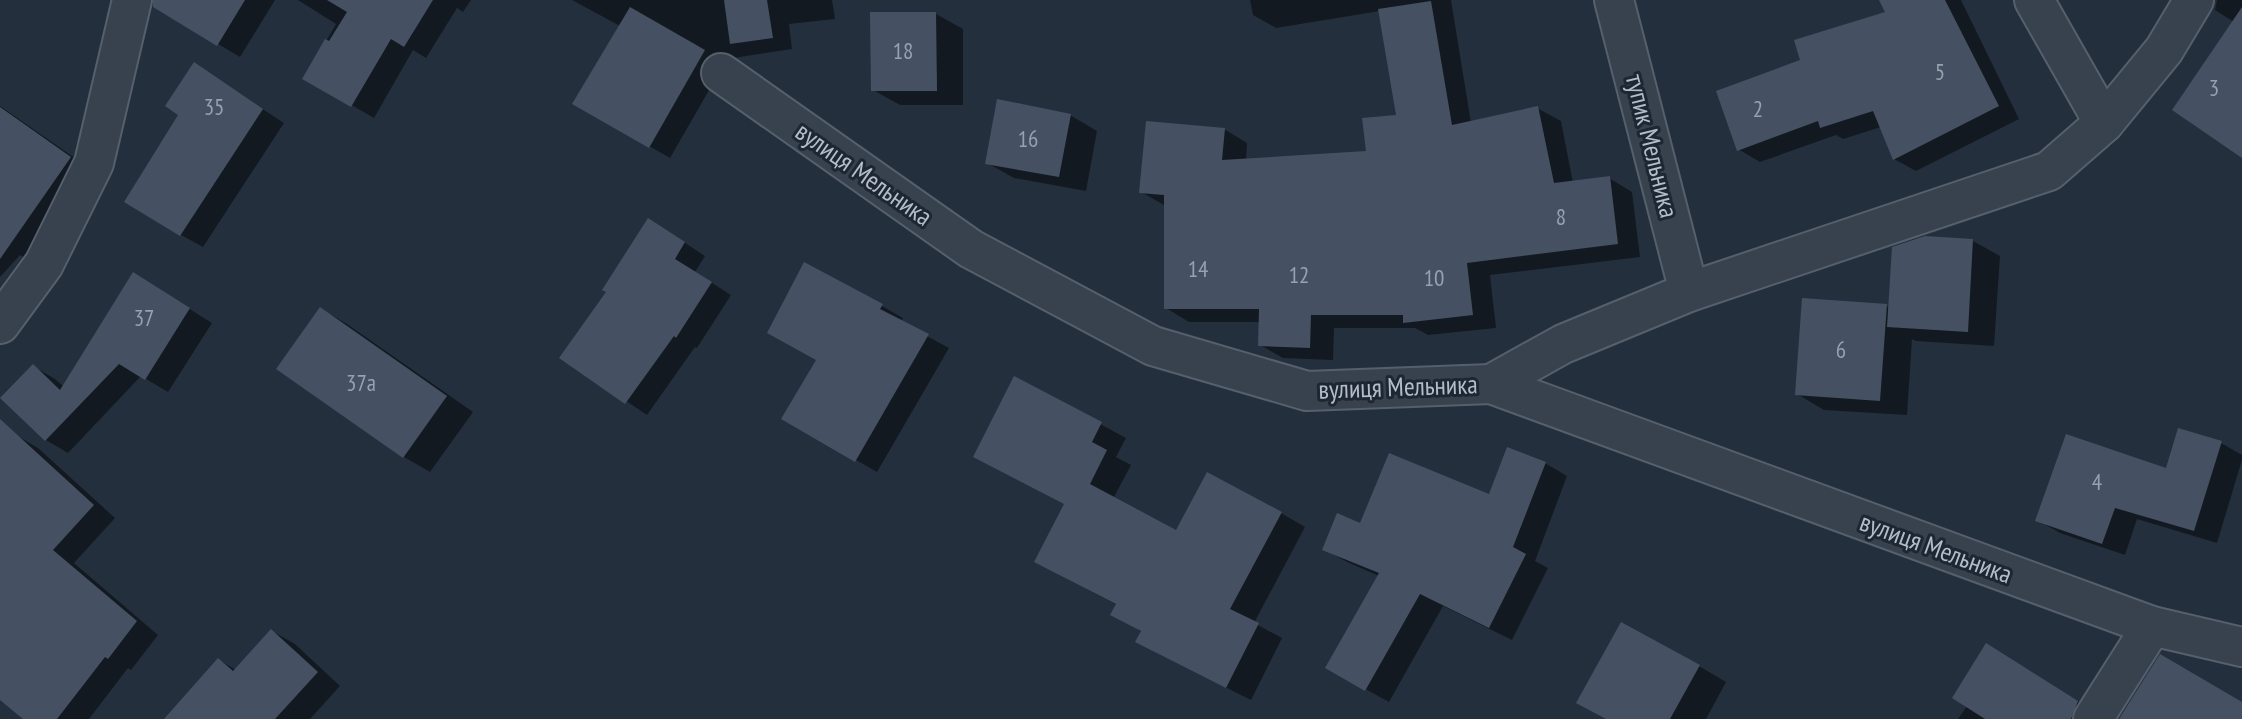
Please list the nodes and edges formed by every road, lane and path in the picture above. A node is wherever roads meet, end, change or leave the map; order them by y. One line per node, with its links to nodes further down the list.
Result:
1 (132, 0): 8 (street)
2 (1614, 0): 7 (street, тупик Мельника)
3 (2034, 0): 6 (street)
4 (2194, 0): 6 (street)
5 (721, 73): 9 (street, вулиця Мельника)
6 (2104, 123): 7 (street)
7 (1689, 292): 9 (street)
8 (0, 324)
9 (1491, 384): 10 (street, вулиця Мельника)
10 (2152, 626): 11 (street, вулиця Мельника); 12 (street)
11 (2242, 647)
12 (2094, 719)

